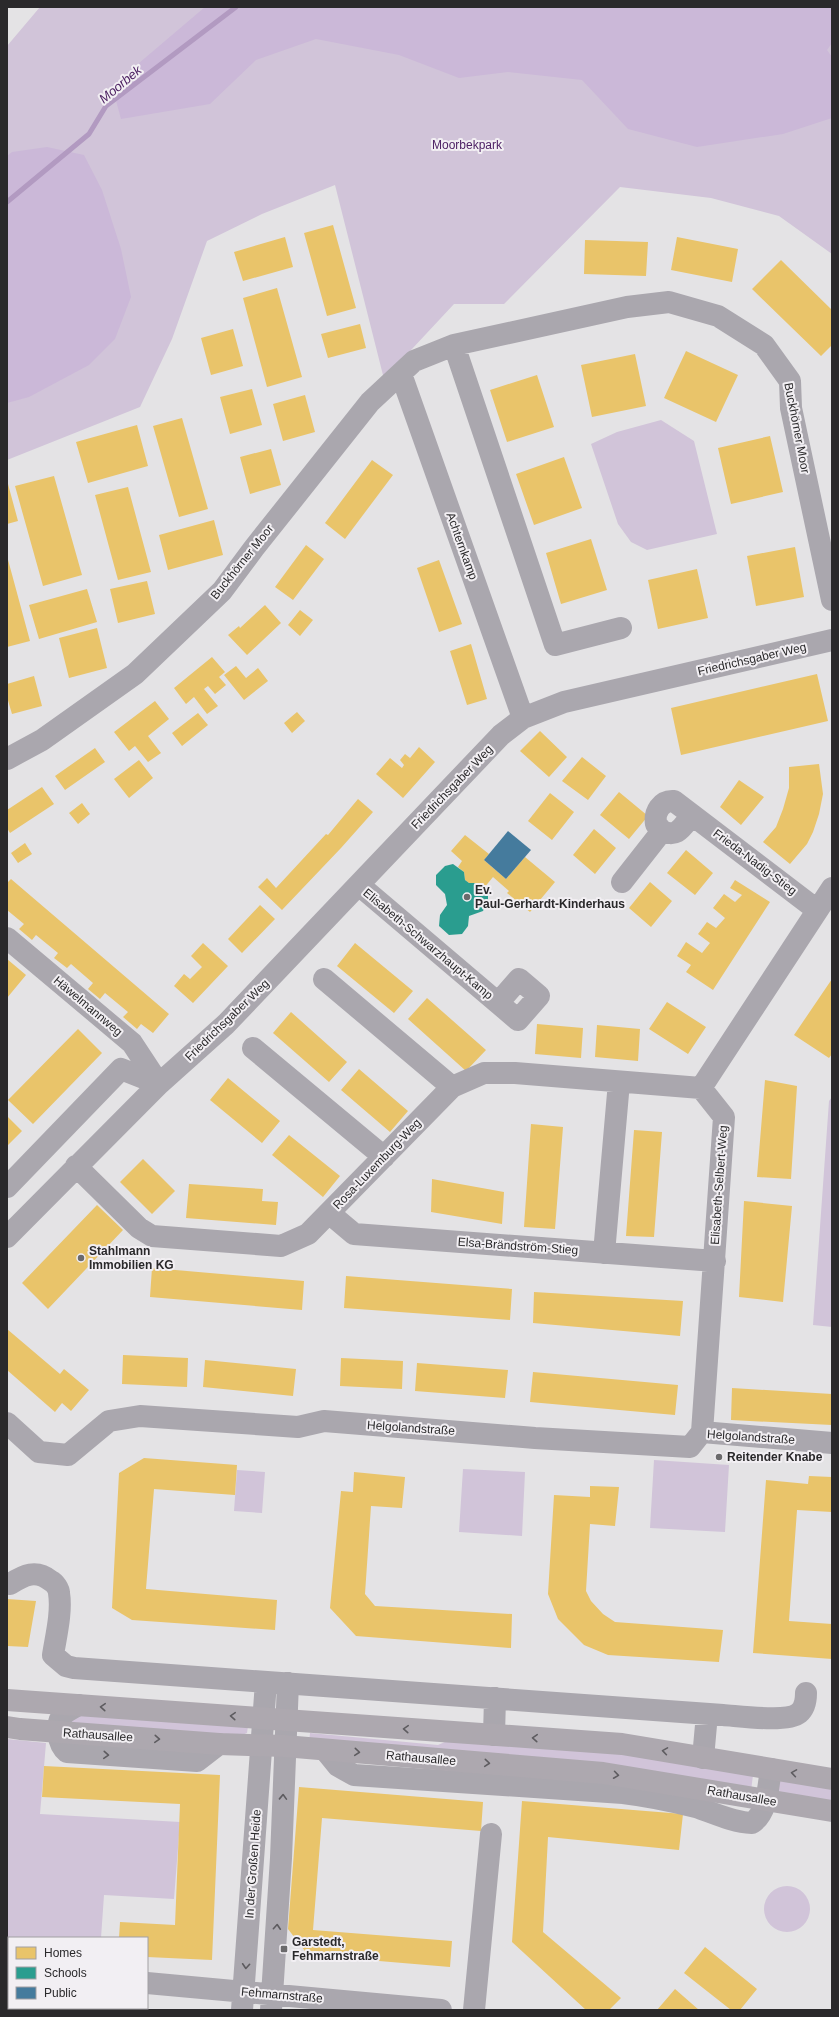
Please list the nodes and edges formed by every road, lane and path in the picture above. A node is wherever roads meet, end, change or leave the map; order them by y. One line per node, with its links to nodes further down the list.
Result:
1 (482, 339): 2 (street, Buckhörner Moor); 3 (street); 5 (street, Buckhörner Moor)
2 (454, 345): 3 (street, Buckhörner Moor); 6 (street)
3 (423, 358): 4 (street, Buckhörner Moor)
4 (401, 374): 8 (street, Achternkamp); 9 (street, Buckhörner Moor)
5 (832, 600)
6 (621, 628)
7 (832, 640): 8 (street, Friedrichsgaber Weg)
8 (523, 718): 11 (street, Friedrichsgaber Weg)
9 (7, 759)
10 (622, 882): 13 (street, Frieda-Nadig-Stieg)
11 (359, 885): 16 (street, Elisabeth-Schwarzhaupt-Kamp); 19 (street, Friedrichsgaber Weg)
12 (832, 888): 13 (street)
13 (817, 910): 21 (street)
14 (7, 938): 19 (street, Häwelmannweg)
15 (324, 979): 20 (street)
16 (498, 1003)
17 (253, 1048): 22 (street)
18 (619, 1082): 20 (street, Rosa-Luxemburg-Weg); 21 (street, Rosa-Luxemburg-Weg); 27 (street)
19 (159, 1084): 23 (street, Friedrichsgaber Weg); 24 (street)
20 (452, 1088): 22 (street, Rosa-Luxemburg-Weg)
21 (701, 1088): 28 (street, Elisabeth-Selbert-Weg)
22 (384, 1157): 25 (street, Rosa-Luxemburg-Weg)
23 (76, 1166): 25 (street, Rosa-Luxemburg-Weg); 26 (street, Friedrichsgaber Weg)
24 (7, 1187)
25 (329, 1213): 27 (street, Elsa-Brändström-Stieg)
26 (7, 1237)
27 (604, 1253): 28 (street, Elsa-Brändström-Stieg)
28 (715, 1261): 30 (street, Elisabeth-Selbert-Weg)
29 (7, 1423): 30 (street, Helgolandstraße)
30 (702, 1432): 31 (street, Helgolandstraße)
31 (832, 1443)
32 (10, 1584): 33 (street)
33 (266, 1682): 34 (street); 40 (street)
34 (288, 1683): 36 (street); 40 (street)
35 (806, 1693): 39 (street)
36 (495, 1698): 39 (street); 43 (street)
37 (7, 1700): 38 (main road)
38 (78, 1705): 40 (main road, one-way to 38); 42 (street)
39 (707, 1714): 46 (street)
40 (275, 1719): 43 (main road, one-way to 40); 44 (street, In der Großen Heide); 45 (street)
41 (7, 1727): 42 (main road, Rathausallee)
42 (59, 1732): 44 (main road, Rathausallee, one-way to 44)
43 (494, 1735): 46 (main road, one-way to 43)
44 (263, 1745): 45 (main road, Rathausallee); 53 (street, In der Großen Heide, one-way to 53)
45 (284, 1746): 49 (main road, Rathausallee); 54 (street, one-way to 45)
46 (703, 1758): 47 (main road)
47 (771, 1769): 48 (main road, one-way to 47); 49 (street)
48 (832, 1779)
49 (765, 1801): 50 (main road, Rathausallee)
50 (832, 1811)
51 (491, 1834): 56 (street)
52 (148, 1983): 53 (street, Fehmarnstraße)
53 (243, 2001): 54 (street, Fehmarnstraße)
54 (272, 2002): 55 (street, Fehmarnstraße)
55 (441, 2010)
56 (474, 2010)

